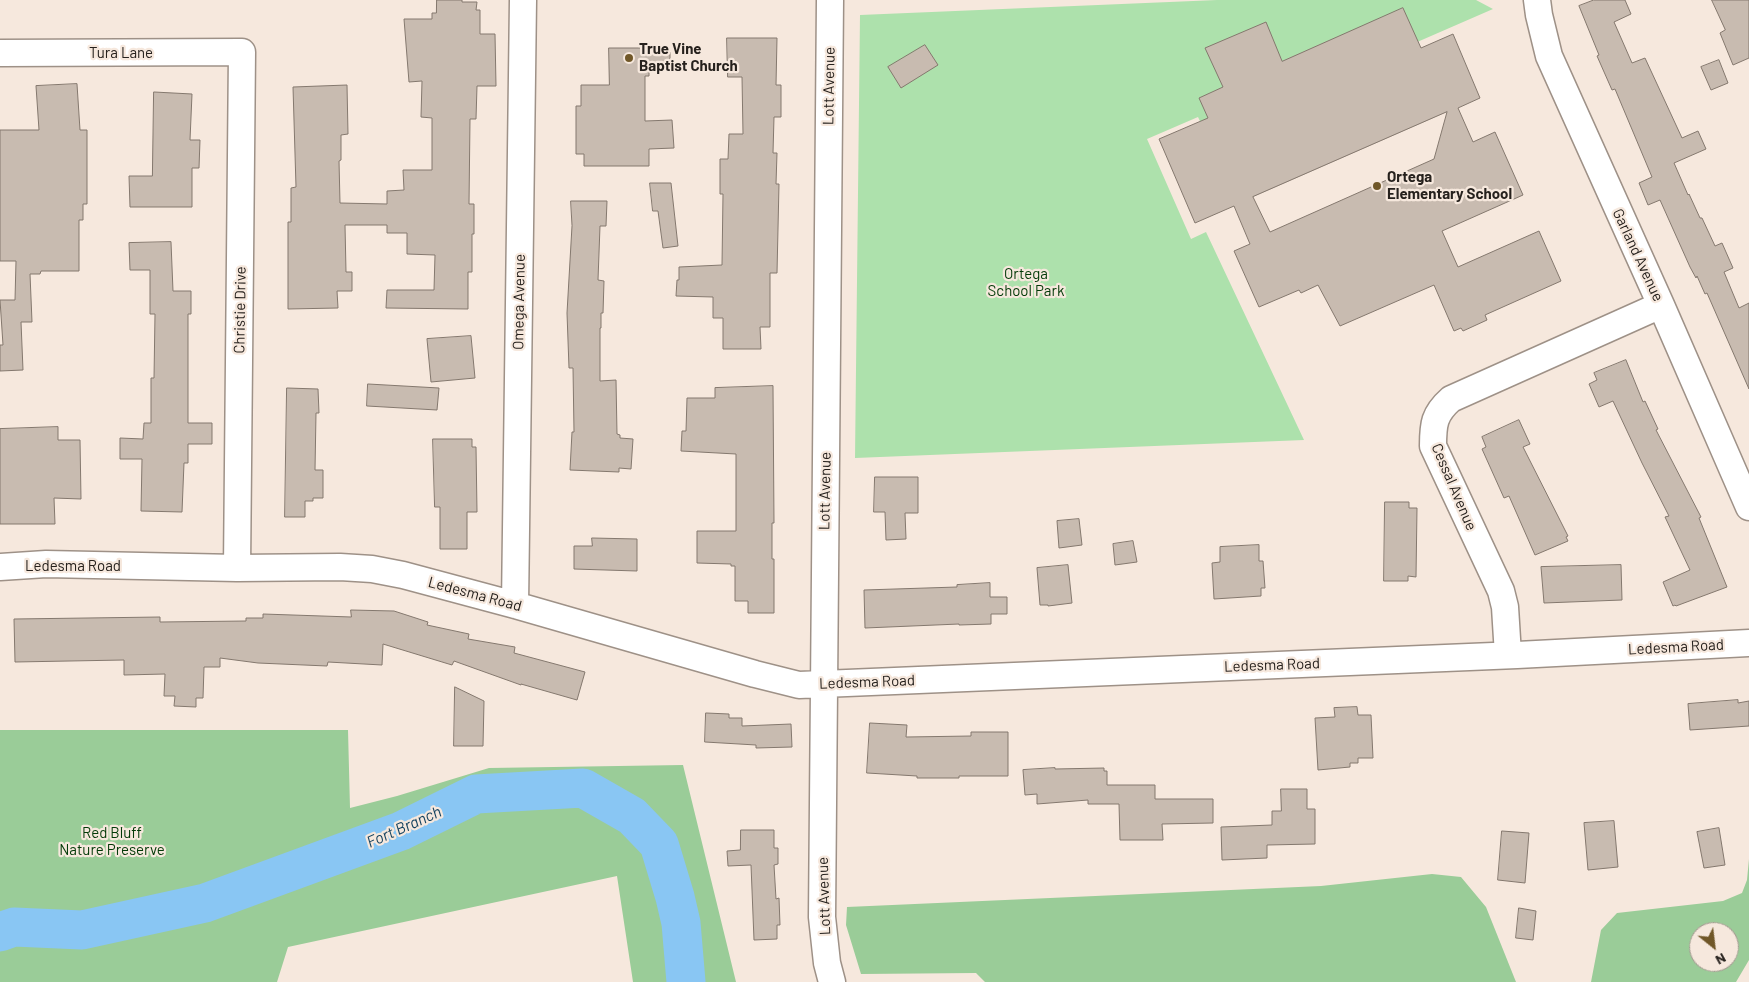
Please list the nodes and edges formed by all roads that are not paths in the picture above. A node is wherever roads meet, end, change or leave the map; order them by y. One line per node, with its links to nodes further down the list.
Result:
1 (524, 0): 10 (street, Omega Avenue)
2 (830, 0): 13 (street, Lott Avenue)
3 (1537, 0): 6 (street, Garland Avenue)
4 (242, 52): 5 (street, Tura Lane); 9 (street, Christie Drive)
5 (0, 53)
6 (1662, 305): 7 (street, Garland Avenue); 12 (street, Cessal Avenue)
7 (1749, 506)
8 (0, 568): 9 (street, Ledesma Road)
9 (237, 568): 10 (street, Ledesma Road)
10 (515, 605): 13 (street, Ledesma Road)
11 (1749, 643): 12 (street, Ledesma Road)
12 (1508, 655): 13 (street, Ledesma Road)
13 (824, 684): 14 (street, Lott Avenue)
14 (832, 982)

